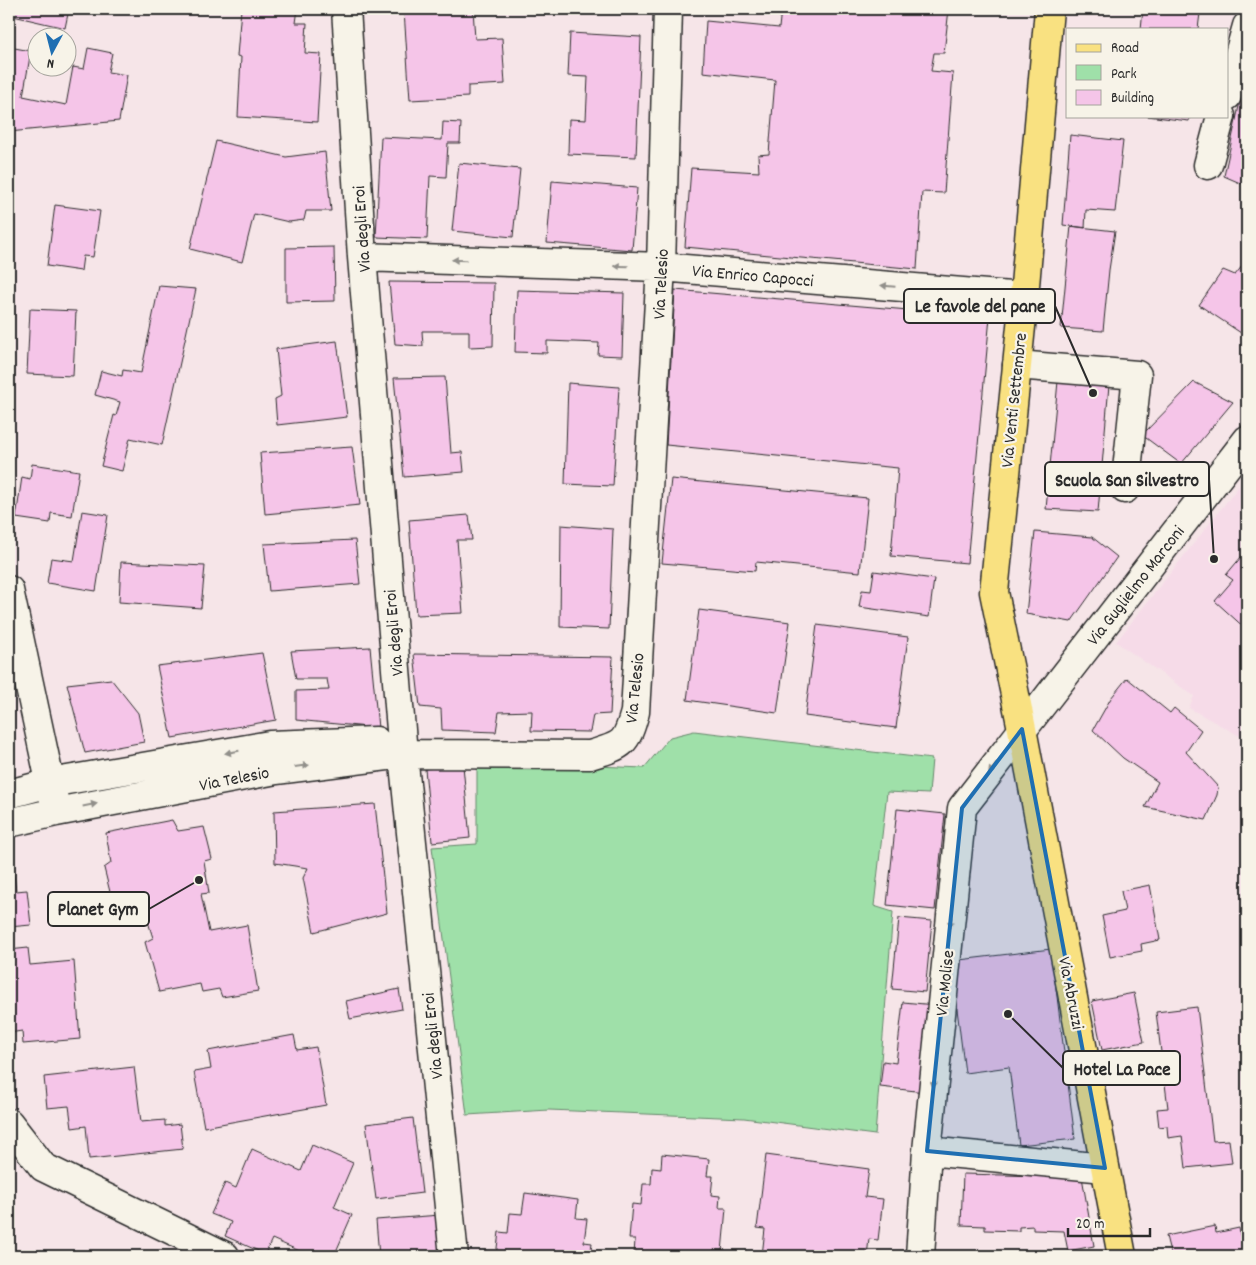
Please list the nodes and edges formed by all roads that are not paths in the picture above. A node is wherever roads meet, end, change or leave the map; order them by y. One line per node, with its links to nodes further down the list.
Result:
1 (346, 9): 8 (street, Via degli Eroi)
2 (668, 9): 9 (street, Via Telesio)
3 (1049, 9): 10 (main road, Via Venti Settembre)
4 (1247, 26): 5 (street)
5 (1228, 92)
6 (1221, 118): 7 (street)
7 (1208, 164)
8 (362, 257): 9 (street, Via Enrico Capocci, one-way to 8); 16 (street, Via degli Eroi)
9 (661, 267): 10 (street, Via Enrico Capocci, one-way to 9); 16 (street, Via Telesio)
10 (1024, 297): 11 (main road, Via Venti Settembre)
11 (1017, 365): 13 (street); 15 (main road, Via Venti Settembre)
12 (1247, 440): 15 (street, Via Guglielmo Marconi)
13 (1125, 489)
14 (9, 590): 17 (street)
15 (1022, 729): 22 (street, Via Molise, one-way to 22); 23 (main road, Via Abruzzi)
16 (403, 747): 17 (street, Via Telesio, one-way to 17); 19 (street, Via Telesio, one-way to 16); 25 (street, Via degli Eroi)
17 (50, 783): 18 (street, Via Telesio); 19 (street)
18 (9, 794)
19 (56, 812): 20 (street, Via Telesio)
20 (9, 824)
21 (9, 1123): 24 (street)
22 (927, 1151): 23 (street); 26 (street, Via Molise)
23 (1105, 1168): 27 (main road, Via Abruzzi)
24 (226, 1256)
25 (454, 1256)
26 (920, 1256)
27 (1122, 1256)

